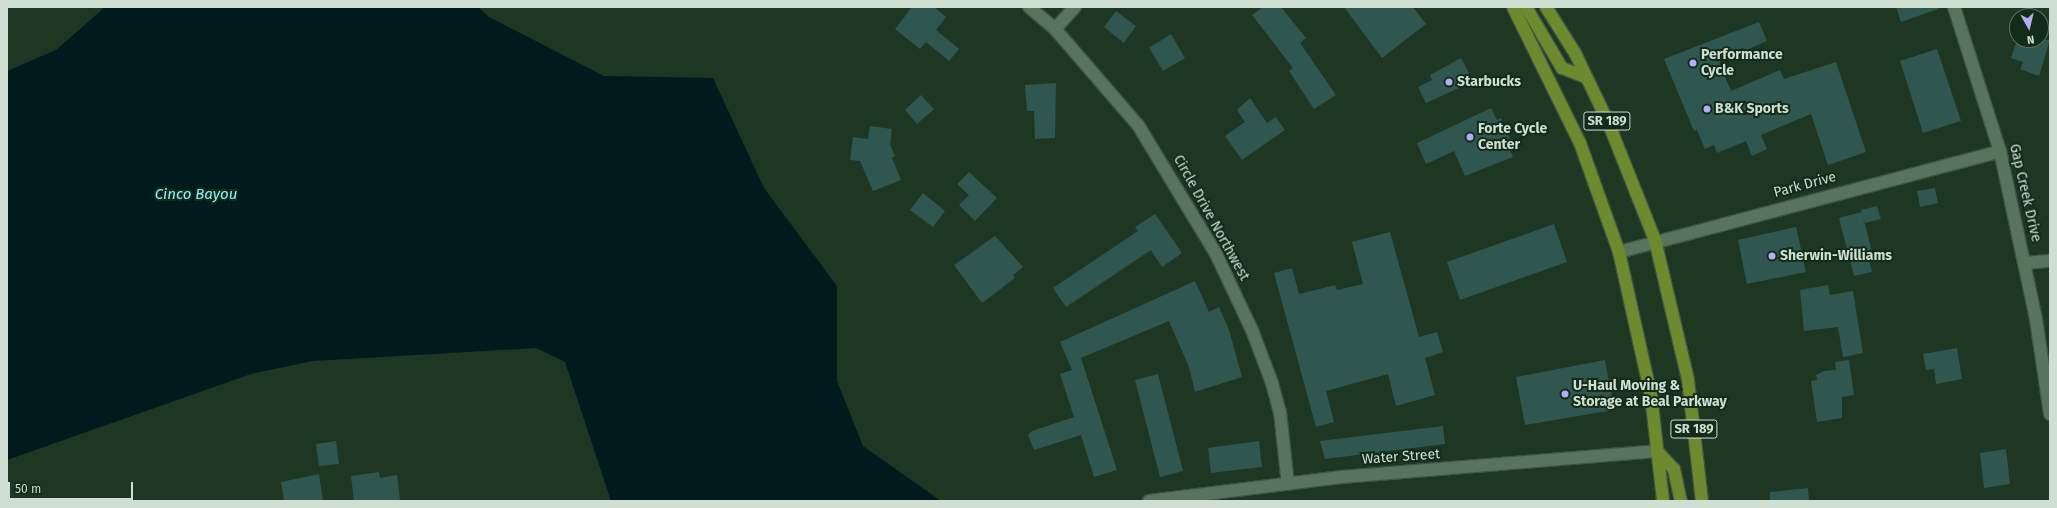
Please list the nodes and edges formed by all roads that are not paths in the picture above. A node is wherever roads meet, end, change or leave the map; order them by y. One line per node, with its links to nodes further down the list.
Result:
1 (1029, 7): 7 (street, Circle Drive Northwest)
2 (1075, 7): 7 (street)
3 (1513, 7): 11 (main road, SR 189)
4 (1526, 7): 8 (main road)
5 (1546, 7): 8 (main road, SR 189)
6 (1954, 7): 9 (street, Gap Creek Drive)
7 (1055, 30): 16 (street, Circle Drive Northwest)
8 (1586, 77): 10 (main road, SR 189)
9 (2000, 151): 10 (street, Park Drive); 13 (street, Gap Creek Drive)
10 (1655, 240): 11 (street, Park Drive); 20 (main road, SR 189)
11 (1619, 252): 15 (main road, SR 189)
12 (2050, 261): 13 (street)
13 (2025, 263): 14 (street, Gap Creek Drive)
14 (2050, 414)
15 (1657, 451): 16 (street, Water Street); 18 (main road, SR 189); 19 (main road)
16 (1288, 484): 17 (street, Water Street)
17 (1149, 501)
18 (1662, 501)
19 (1681, 501)
20 (1702, 501)

